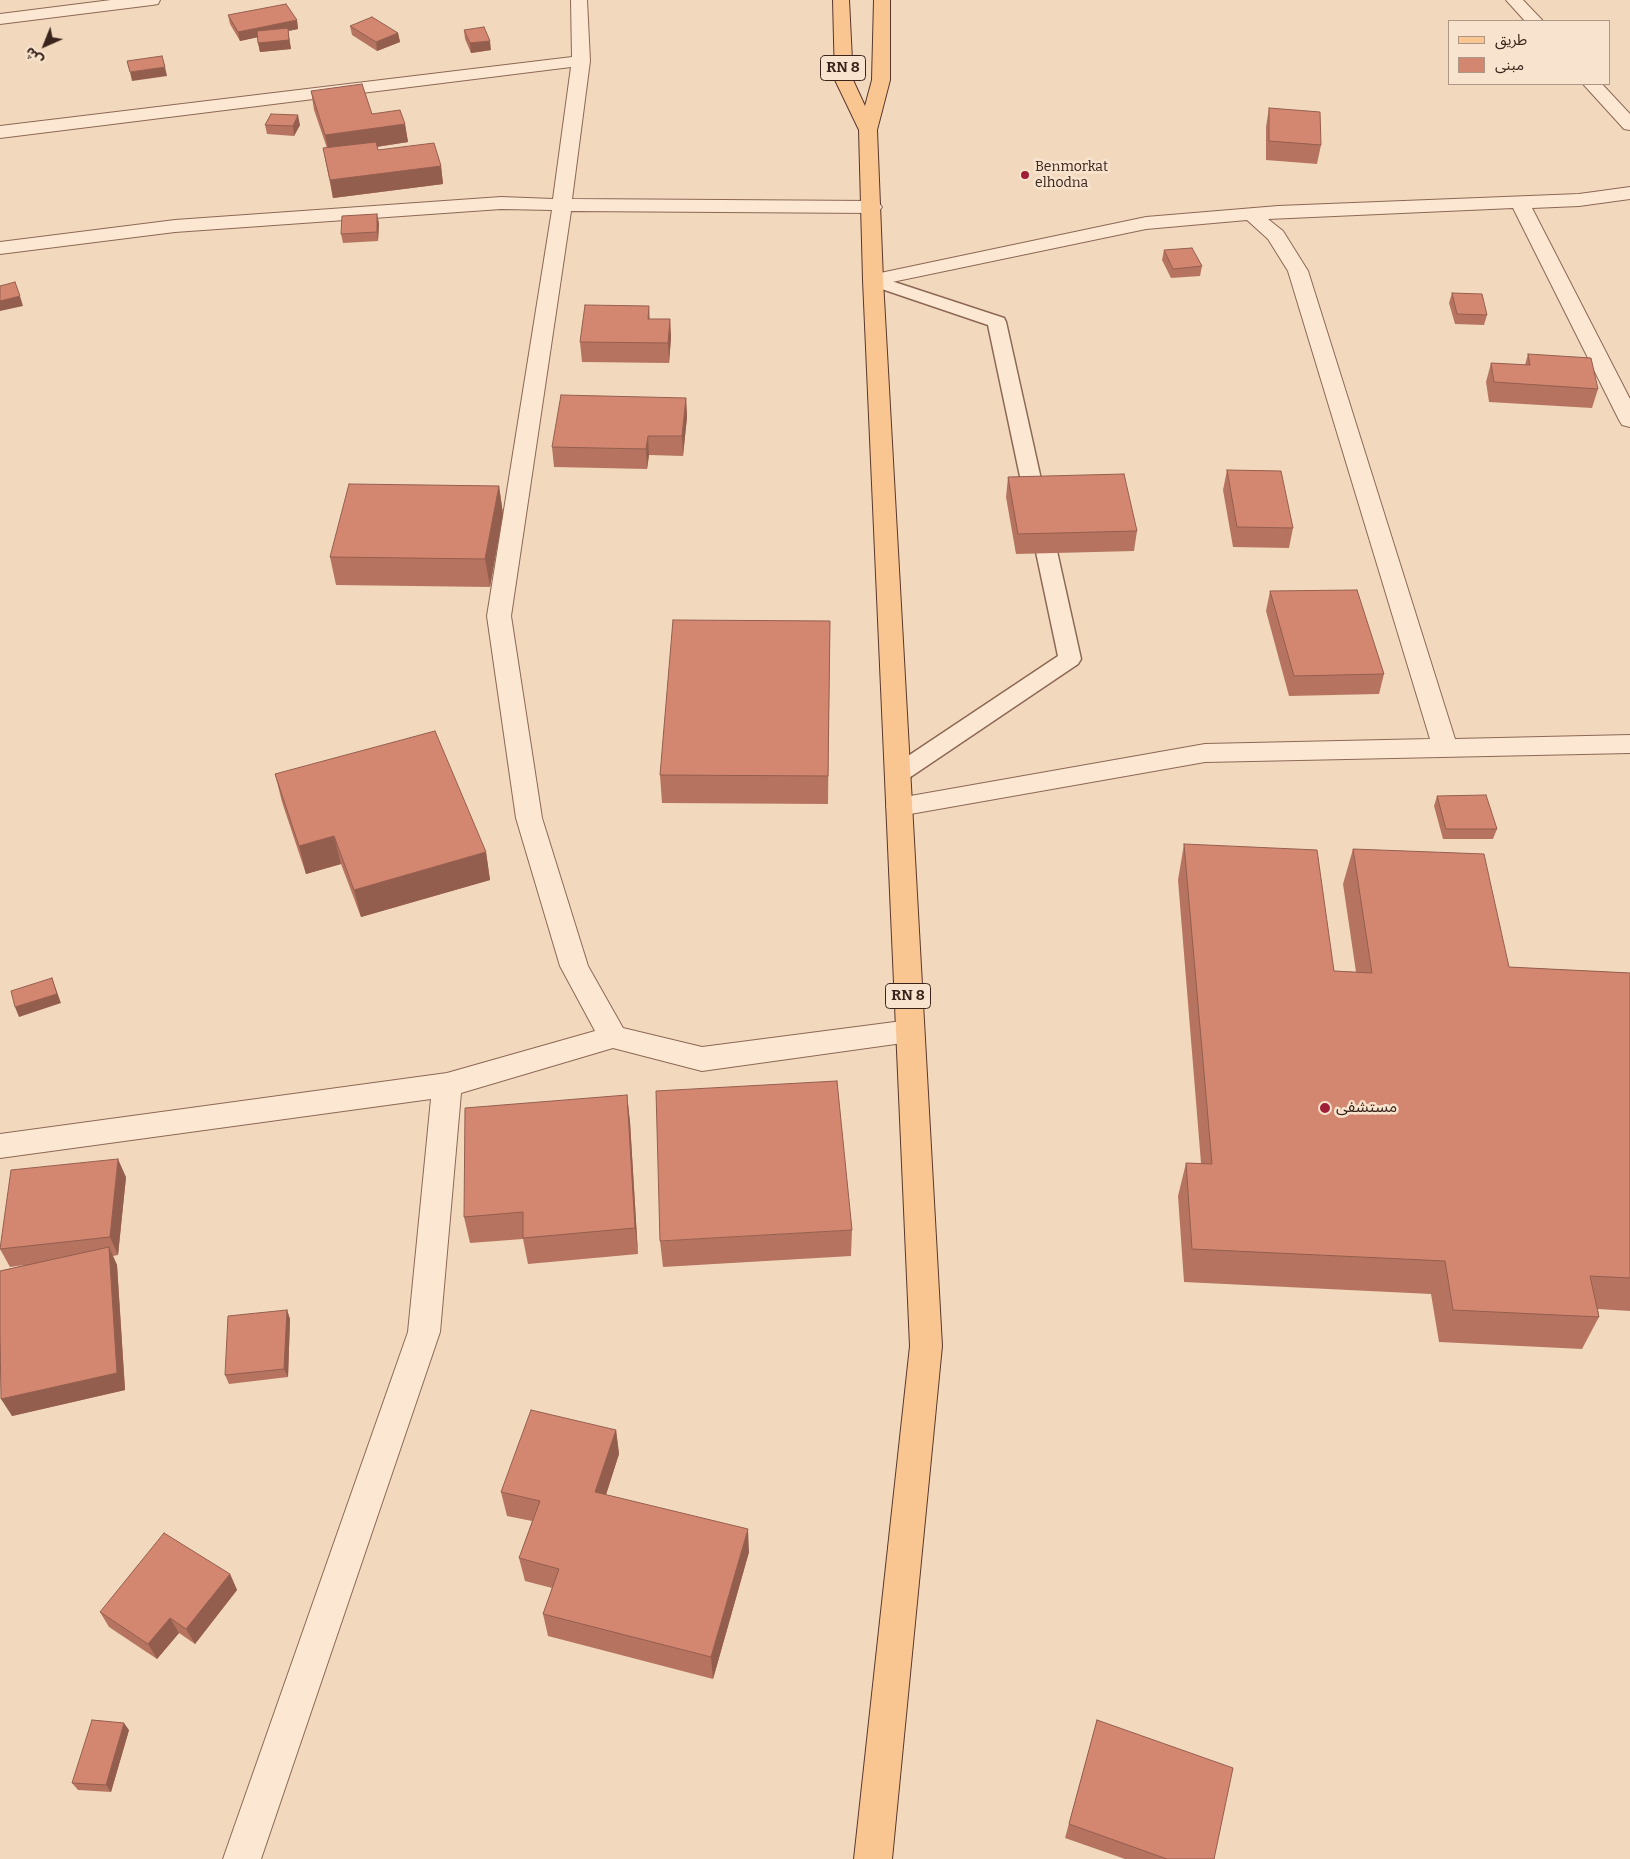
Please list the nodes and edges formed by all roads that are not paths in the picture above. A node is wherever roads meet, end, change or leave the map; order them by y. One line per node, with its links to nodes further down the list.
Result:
1 (152, 0): 6 (street)
2 (580, 0): 8 (street)
3 (841, 0): 11 (main road, RN 8)
4 (882, 0): 11 (main road, RN 8)
5 (1514, 0): 7 (street)
6 (0, 19)
7 (1533, 20)
8 (581, 61): 12 (street); 15 (street)
9 (1593, 85): 10 (street)
10 (1630, 125)
11 (868, 130): 16 (main road, RN 8)
12 (0, 132)
13 (1630, 192): 14 (street)
14 (1519, 202): 17 (street); 20 (street)
15 (562, 205): 16 (street); 18 (street); 26 (street)
16 (872, 207): 19 (main road, RN 8)
17 (1251, 214): 19 (street); 22 (street)
18 (0, 248)
19 (873, 280): 23 (main road, RN 8); 23 (lane)
20 (1630, 420)
21 (1630, 744): 22 (street)
22 (1444, 748): 24 (street)
23 (898, 774): 24 (main road, RN 8)
24 (899, 807): 25 (main road, RN 8)
25 (910, 1031): 26 (street); 30 (main road, RN 8)
26 (614, 1036): 27 (street)
27 (447, 1085): 28 (street); 29 (street)
28 (0, 1146)
29 (242, 1859)
30 (874, 1859)

